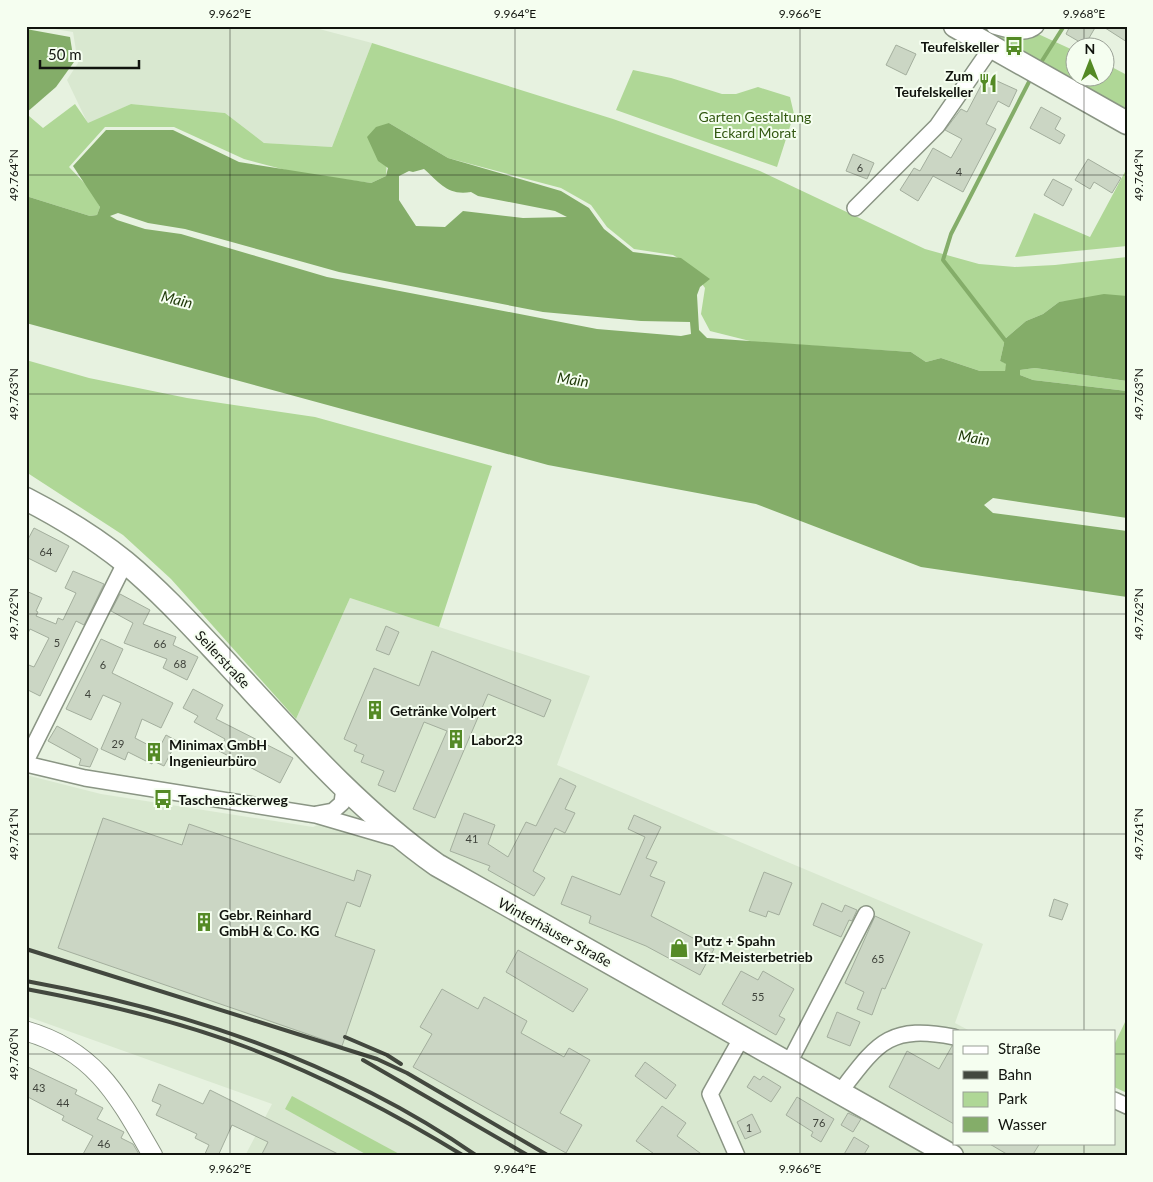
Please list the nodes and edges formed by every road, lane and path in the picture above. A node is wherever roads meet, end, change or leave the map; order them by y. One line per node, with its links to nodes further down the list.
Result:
1 (956, 26): 3 (main road)
2 (1036, 26): 3 (street)
3 (992, 37): 4 (main road); 5 (street)
4 (1127, 123)
5 (855, 208)
6 (26, 499): 7 (main road, Seilerstraße)
7 (125, 563): 8 (street); 9 (main road, Seilerstraße)
8 (26, 763): 10 (street, Winterhäuser Straße)
9 (344, 788): 10 (street, Winterhäuser Straße); 11 (main road, Seilerstraße)
10 (316, 814): 11 (street, Winterhäuser Straße)
11 (402, 840): 14 (main road, Winterhäuser Straße)
12 (866, 914): 16 (street)
13 (26, 1031): 18 (street)
14 (742, 1037): 16 (main road, Winterhäuser Straße); 19 (street)
15 (953, 1037): 17 (street)
16 (789, 1064): 17 (main road, Winterhäuser Straße)
17 (840, 1092): 20 (main road, Winterhäuser Straße)
18 (153, 1156)
19 (737, 1156)
20 (952, 1156)

